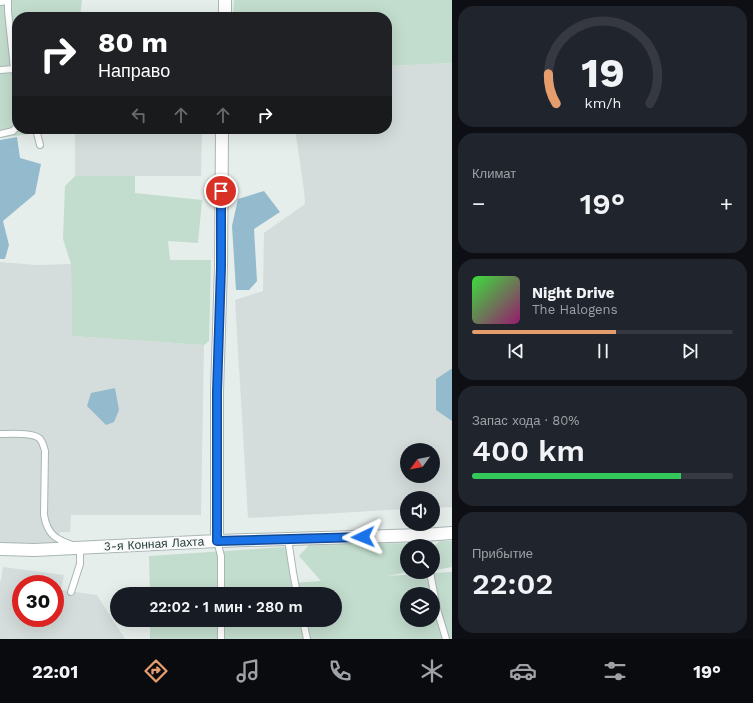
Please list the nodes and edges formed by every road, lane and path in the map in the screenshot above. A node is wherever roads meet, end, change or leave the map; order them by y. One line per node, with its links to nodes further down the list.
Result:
1 (225, 0): 4 (street)
2 (8, 1): 3 (lane); 5 (lane)
3 (0, 2)
4 (225, 12)
5 (12, 50)
6 (12, 69): 7 (lane)
7 (0, 70)
8 (12, 131): 9 (lane)
9 (0, 134)
10 (37, 134): 12 (lane)
11 (222, 134): 18 (street)
12 (40, 145)
13 (0, 434): 19 (lane)
14 (452, 533): 16 (street, 3-я Конная Лахта)
15 (288, 539): 17 (street, 3-я Конная Лахта); 18 (street, 3-я Конная Лахта); 23 (lane)
16 (428, 539)
17 (400, 540)
18 (217, 541): 19 (street, 3-я Конная Лахта); 22 (lane)
19 (80, 548): 20 (street, 3-я Конная Лахта); 24 (lane)
20 (0, 549)
21 (431, 579): 29 (lane)
22 (221, 587)
23 (296, 587)
24 (71, 592)
25 (221, 627): 27 (lane)
26 (304, 627): 28 (lane)
27 (221, 639)
28 (307, 639)
29 (446, 639)

